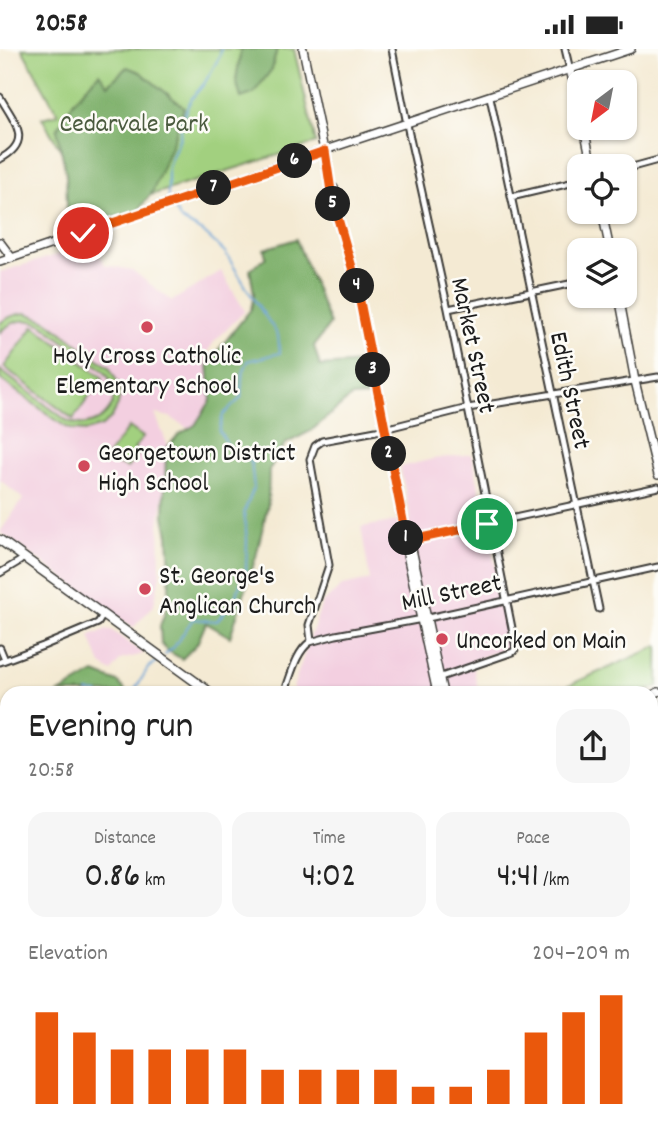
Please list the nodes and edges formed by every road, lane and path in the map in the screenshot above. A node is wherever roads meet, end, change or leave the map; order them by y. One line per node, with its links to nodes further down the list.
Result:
1 (303, 49): 9 (main road)
2 (392, 49): 8 (street, Market Street)
3 (565, 49): 5 (street)
4 (631, 49): 5 (main road)
5 (570, 69): 7 (main road)
6 (0, 97): 10 (street)
7 (491, 97): 8 (main road); 14 (street, Edith Street)
8 (407, 123): 9 (main road); 21 (street, Market Street)
9 (325, 151): 16 (main road); 26 (main road)
10 (0, 159)
11 (658, 160): 12 (street)
12 (637, 166)
13 (567, 184): 14 (street)
14 (511, 197): 19 (street, Edith Street)
15 (0, 242): 16 (main road)
16 (12, 258): 17 (main road)
17 (0, 262)
18 (567, 285): 19 (street)
19 (533, 292): 21 (street); 24 (street, Edith Street)
20 (621, 308): 23 (main road)
21 (448, 309): 25 (street, Market Street)
22 (658, 377): 23 (street)
23 (635, 381): 24 (street); 27 (main road)
24 (552, 394): 25 (street); 29 (street, Edith Street)
25 (468, 408): 26 (street); 30 (street, Market Street)
26 (384, 428): 32 (main road); 41 (street)
27 (658, 475)
28 (658, 487): 29 (street)
29 (577, 506): 30 (street); 36 (street, Edith Street)
30 (492, 523): 32 (street); 37 (street, Market Street)
31 (0, 540): 33 (main road)
32 (407, 541): 40 (main road)
33 (23, 558): 35 (street); 39 (main road)
34 (658, 567): 36 (street, Mill Street)
35 (0, 573)
36 (592, 582): 37 (street, Mill Street); 38 (street, Edith Street)
37 (507, 601): 40 (street, Mill Street); 44 (street, Market Street)
38 (599, 610)
39 (103, 615): 43 (street); 45 (main road)
40 (425, 619): 41 (street, Mill Street); 44 (main road)
41 (311, 641): 46 (street)
42 (0, 648): 43 (street)
43 (2, 661)
44 (437, 678): 47 (main road); 48 (main road)
45 (201, 686)
46 (289, 686)
47 (437, 686)
48 (440, 686)

